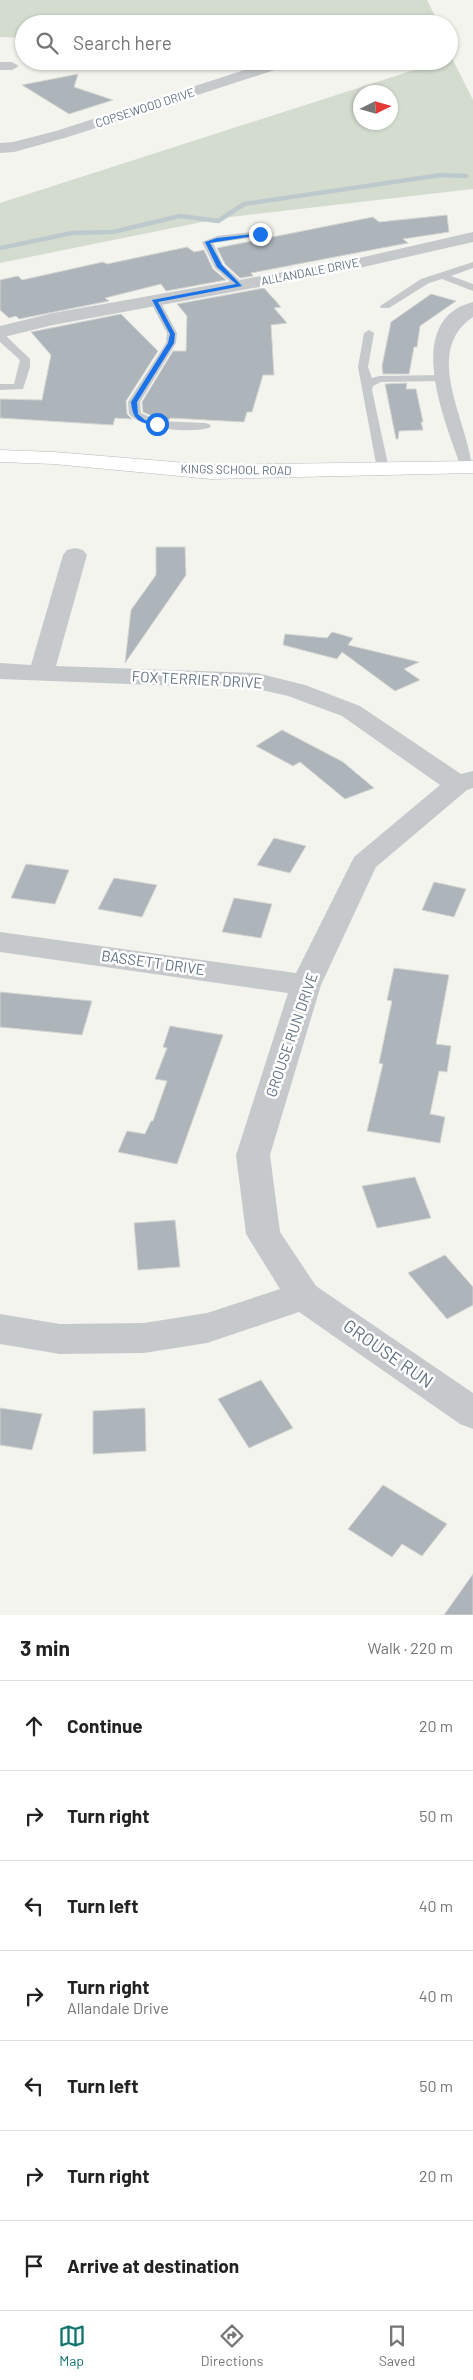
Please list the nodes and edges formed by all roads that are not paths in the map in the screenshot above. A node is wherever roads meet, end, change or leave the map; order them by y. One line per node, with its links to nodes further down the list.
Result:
1 (260, 70): 2 (street, COPSEWOOD DRIVE)
2 (0, 148)
3 (260, 234): 7 (lane)
4 (473, 237): 7 (street, ALLANDALE DRIVE)
5 (473, 265): 6 (lane)
6 (441, 275): 8 (lane); 10 (lane)
7 (240, 285): 9 (street, ALLANDALE DRIVE)
8 (473, 288)
9 (155, 300): 12 (street, ALLANDALE DRIVE); 18 (lane)
10 (385, 306)
11 (473, 308): 15 (street)
12 (0, 332)
13 (369, 333): 16 (lane)
14 (0, 336): 17 (lane)
15 (444, 378): 16 (lane); 20 (street)
16 (368, 384): 21 (lane)
17 (0, 387)
18 (205, 426)
19 (0, 456): 21 (street, KINGS SCHOOL ROAD)
20 (472, 467): 21 (street, KINGS SCHOOL ROAD)
21 (383, 469)
22 (75, 555): 24 (street)
23 (0, 671): 24 (street, FOX TERRIER DRIVE)
24 (41, 673): 25 (street, FOX TERRIER DRIVE)
25 (465, 781): 27 (street, GROUSE RUN DRIVE)
26 (0, 942): 27 (street, BASSETT DRIVE)
27 (306, 985): 28 (street, GROUSE RUN DRIVE)
28 (303, 1296): 29 (street); 30 (street, GROUSE RUN)
29 (0, 1329)
30 (473, 1413)

